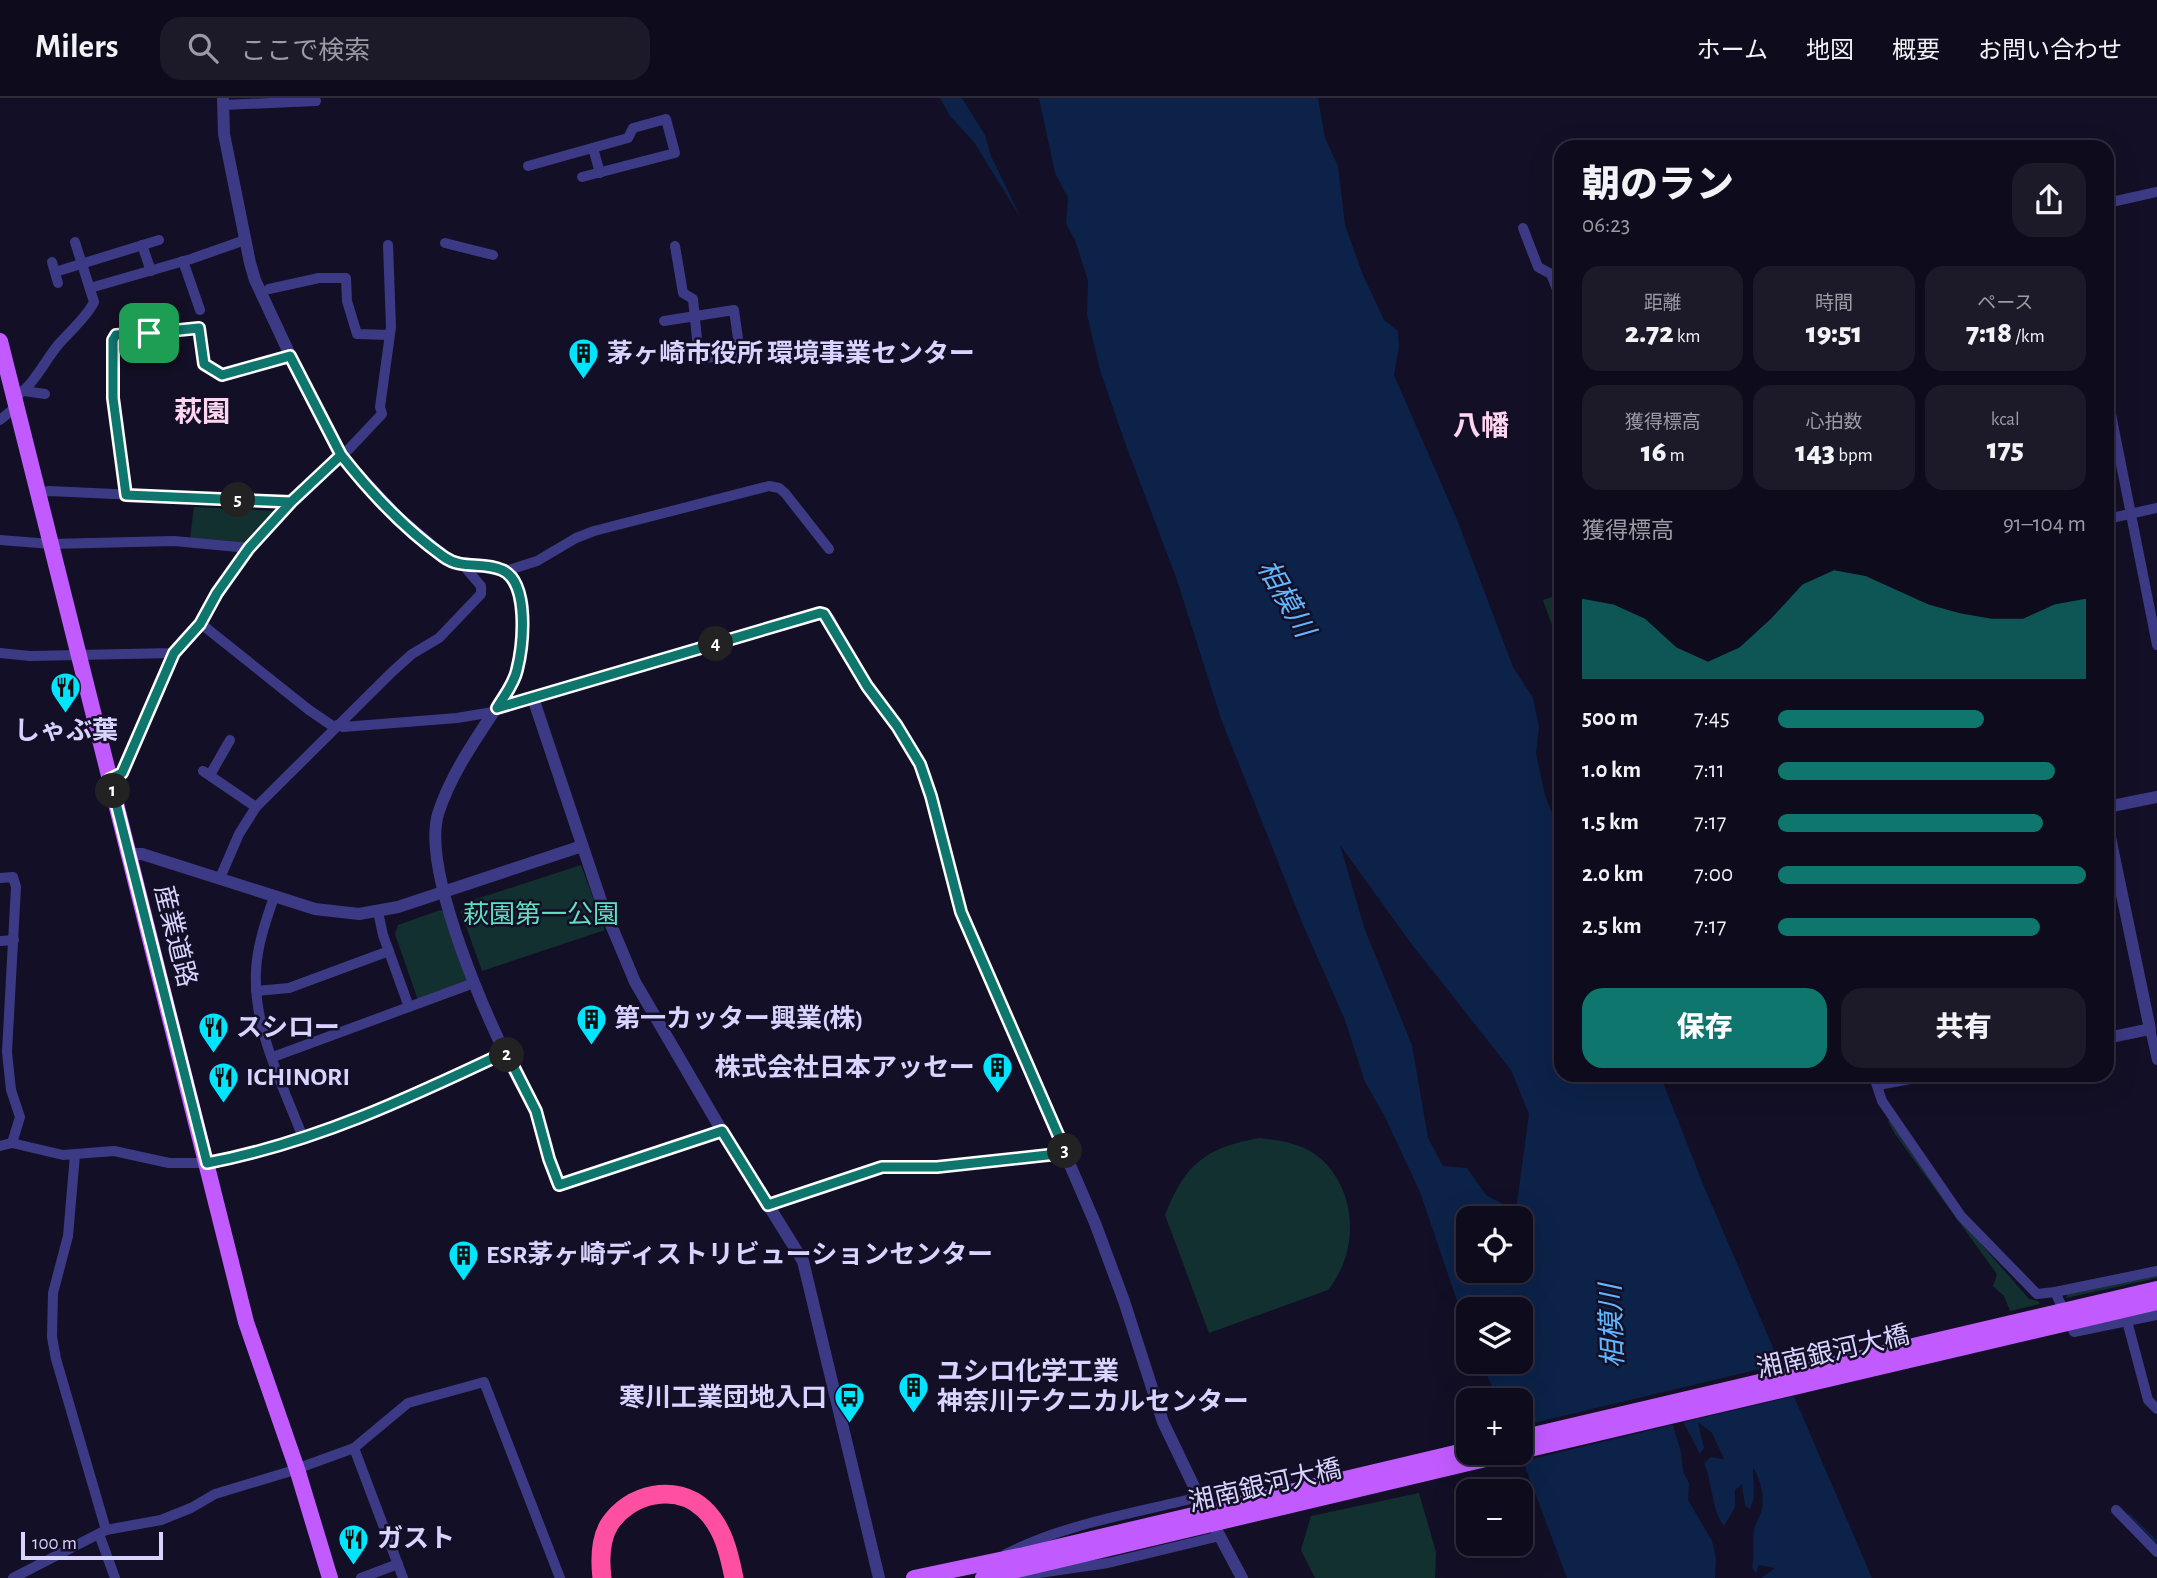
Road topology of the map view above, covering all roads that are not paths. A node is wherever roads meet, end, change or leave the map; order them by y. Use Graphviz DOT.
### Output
graph roads {
  1 [pos="316,101"];
  2 [pos="223,102"];
  3 [pos="593,148"];
  4 [pos="528,166"];
  5 [pos="600,173"];
  6 [pos="583,177"];
  7 [pos="2157,192"];
  8 [pos="2114,201"];
  9 [pos="1523,228"];
  10 [pos="159,240"];
  11 [pos="245,240"];
  12 [pos="75,242"];
  13 [pos="445,243"];
  14 [pos="142,245"];
  15 [pos="388,245"];
  16 [pos="675,246"];
  17 [pos="493,255"];
  18 [pos="183,261"];
  19 [pos="82,264"];
  20 [pos="151,271"];
  21 [pos="55,272"];
  22 [pos="1554,283"];
  23 [pos="90,288"];
  24 [pos="269,289"];
  25 [pos="200,310"];
  26 [pos="694,316"];
  27 [pos="664,321"];
  28 [pos="389,335"];
  29 [pos="0,341"];
  30 [pos="290,356"];
  31 [pos="45,394"];
  32 [pos="18,398"];
  33 [pos="0,420"];
  34 [pos="2114,431"];
  35 [pos="341,455"];
  36 [pos="39,493"];
  37 [pos="126,495"];
  38 [pos="291,502"];
  39 [pos="2157,508"];
  40 [pos="2130,514"];
  41 [pos="2114,517"];
  42 [pos="0,540"];
  43 [pos="51,544"];
  44 [pos="249,548"];
  45 [pos="829,549"];
  46 [pos="463,565"];
  47 [pos="506,571"];
  48 [pos="200,624"];
  49 [pos="2157,645"];
  50 [pos="0,653"];
  51 [pos="79,653"];
  52 [pos="174,653"];
  53 [pos="533,698"];
  54 [pos="495,710"];
  55 [pos="335,726"];
  56 [pos="230,740"];
  57 [pos="110,779"];
  58 [pos="2157,797"];
  59 [pos="2114,806"];
  60 [pos="256,807"];
  61 [pos="582,846"];
  62 [pos="130,854"];
  63 [pos="2114,857"];
  64 [pos="0,878"];
  65 [pos="220,878"];
  66 [pos="444,892"];
  67 [pos="274,897"];
  68 [pos="378,912"];
  69 [pos="15,940"];
  70 [pos="0,941"];
  71 [pos="389,951"];
  72 [pos="474,983"];
  73 [pos="256,991"];
  74 [pos="409,1007"];
  75 [pos="2150,1029"];
  76 [pos="2114,1037"];
  77 [pos="506,1052"];
  78 [pos="273,1057"];
  79 [pos="2157,1060"];
  80 [pos="1877,1082"];
  81 [pos="722,1131"];
  82 [pos="303,1138"];
  83 [pos="12,1143"];
  84 [pos="0,1146"];
  85 [pos="1066,1153"];
  86 [pos="75,1155"];
  87 [pos="207,1163"];
  88 [pos="768,1205"];
  89 [pos="2157,1271"];
  90 [pos="2157,1289"];
  91 [pos="2055,1292"];
  92 [pos="2157,1302"];
  93 [pos="2157,1315"];
  94 [pos="2127,1321"];
  95 [pos="2157,1409"];
  96 [pos="1533,1435"];
  97 [pos="354,1448"];
  98 [pos="1533,1448"];
  99 [pos="1456,1453"];
  100 [pos="1457,1465"];
  101 [pos="298,1469"];
  102 [pos="1199,1497"];
  103 [pos="2116,1510"];
  104 [pos="103,1532"];
  105 [pos="1220,1536"];
  106 [pos="2157,1552"];
  107 [pos="1025,1562"];
  108 [pos="398,1564"];
  109 [pos="984,1573"];
  110 [pos="33,1574"];
  111 [pos="13,1578"];
  112 [pos="116,1578"];
  113 [pos="330,1578"];
  114 [pos="361,1578"];
  115 [pos="403,1578"];
  116 [pos="560,1578"];
  117 [pos="602,1578"];
  118 [pos="611,1578"];
  119 [pos="725,1578"];
  120 [pos="734,1578"];
  121 [pos="879,1578"];
  122 [pos="914,1578"];
  123 [pos="1242,1578"];
  1 -- 2 [label="street"];
  2 -- 11 [label="street"];
  3 -- 4 [label="street"];
  3 -- 5 [label="street"];
  3 -- 5 [label="street"];
  5 -- 6 [label="street"];
  7 -- 8 [label="street"];
  9 -- 22 [label="street"];
  10 -- 14 [label="street"];
  11 -- 18 [label="street"];
  11 -- 30 [label="street"];
  12 -- 19 [label="street"];
  13 -- 17 [label="street"];
  14 -- 19 [label="street"];
  14 -- 20 [label="street"];
  15 -- 28 [label="street"];
  16 -- 26 [label="street"];
  18 -- 20 [label="street"];
  18 -- 25 [label="street"];
  19 -- 21 [label="street"];
  19 -- 23 [label="street"];
  20 -- 23 [label="street"];
  23 -- 32 [label="street"];
  24 -- 28 [label="street"];
  26 -- 26 [label="street"];
  26 -- 27 [label="street"];
  28 -- 35 [label="street"];
  29 -- 32 [label="main road, 産業道路"];
  30 -- 35 [label="street"];
  30 -- 37 [label="street"];
  31 -- 32 [label="street"];
  32 -- 33 [label="street"];
  32 -- 36 [label="main road, 産業道路"];
  34 -- 40 [label="street"];
  35 -- 38 [label="street"];
  35 -- 46 [label="street"];
  36 -- 37 [label="street"];
  36 -- 43 [label="main road, 産業道路"];
  37 -- 38 [label="street"];
  38 -- 44 [label="street"];
  39 -- 40 [label="street"];
  40 -- 41 [label="street"];
  40 -- 49 [label="street"];
  42 -- 43 [label="street"];
  43 -- 44 [label="street"];
  43 -- 51 [label="main road, 産業道路"];
  44 -- 48 [label="street"];
  45 -- 47 [label="street"];
  46 -- 47 [label="street"];
  46 -- 55 [label="street"];
  47 -- 54 [label="street"];
  48 -- 52 [label="street"];
  48 -- 55 [label="street"];
  50 -- 51 [label="street"];
  51 -- 52 [label="street"];
  51 -- 57 [label="main road, 産業道路"];
  52 -- 57 [label="street"];
  53 -- 54 [label="street"];
  53 -- 61 [label="street"];
  53 -- 85 [label="street"];
  54 -- 55 [label="street"];
  54 -- 66 [label="street"];
  55 -- 60 [label="street"];
  56 -- 60 [label="street"];
  57 -- 62 [label="main road, 産業道路"];
  58 -- 59 [label="street"];
  60 -- 65 [label="street"];
  61 -- 66 [label="street"];
  61 -- 81 [label="street"];
  62 -- 65 [label="street"];
  62 -- 87 [label="main road, 産業道路"];
  63 -- 75 [label="street"];
  64 -- 69 [label="street"];
  65 -- 67 [label="street"];
  66 -- 68 [label="street"];
  66 -- 72 [label="street"];
  67 -- 68 [label="street"];
  67 -- 73 [label="street"];
  68 -- 71 [label="street"];
  69 -- 70 [label="street"];
  69 -- 83 [label="street"];
  71 -- 73 [label="street"];
  71 -- 74 [label="street"];
  72 -- 74 [label="street"];
  72 -- 77 [label="street"];
  73 -- 78 [label="street"];
  74 -- 78 [label="street"];
  75 -- 76 [label="street"];
  75 -- 79 [label="street"];
  77 -- 81 [label="street"];
  77 -- 82 [label="street"];
  78 -- 82 [label="street"];
  80 -- 91 [label="street"];
  81 -- 88 [label="street"];
  82 -- 87 [label="street"];
  83 -- 84 [label="street"];
  83 -- 86 [label="street"];
  85 -- 88 [label="street"];
  85 -- 102 [label="street"];
  86 -- 87 [label="street"];
  86 -- 104 [label="street"];
  87 -- 101 [label="main road, 産業道路"];
  88 -- 121 [label="street"];
  89 -- 91 [label="street"];
  90 -- 96 [label="main road, 湘南銀河大橋"];
  91 -- 94 [label="street"];
  92 -- 98 [label="main road, 湘南銀河大橋"];
  93 -- 94 [label="street"];
  94 -- 95 [label="street"];
  97 -- 101 [label="street"];
  97 -- 108 [label="street"];
  97 -- 116 [label="street"];
  99 -- 107 [label="main road, 湘南銀河大橋"];
  100 -- 107 [label="main road, 湘南銀河大橋"];
  101 -- 104 [label="street"];
  101 -- 113 [label="main road, 産業道路"];
  102 -- 105 [label="street"];
  102 -- 109 [label="street"];
  103 -- 106 [label="street"];
  104 -- 110 [label="street"];
  104 -- 112 [label="street"];
  105 -- 109 [label="street"];
  105 -- 123 [label="street"];
  107 -- 109 [label="main road"];
  108 -- 114 [label="street"];
  108 -- 115 [label="street"];
  109 -- 122 [label="main road"];
  110 -- 111 [label="street"];
  117 -- 120 [label="highway"];
  118 -- 119 [label="highway"];
}
